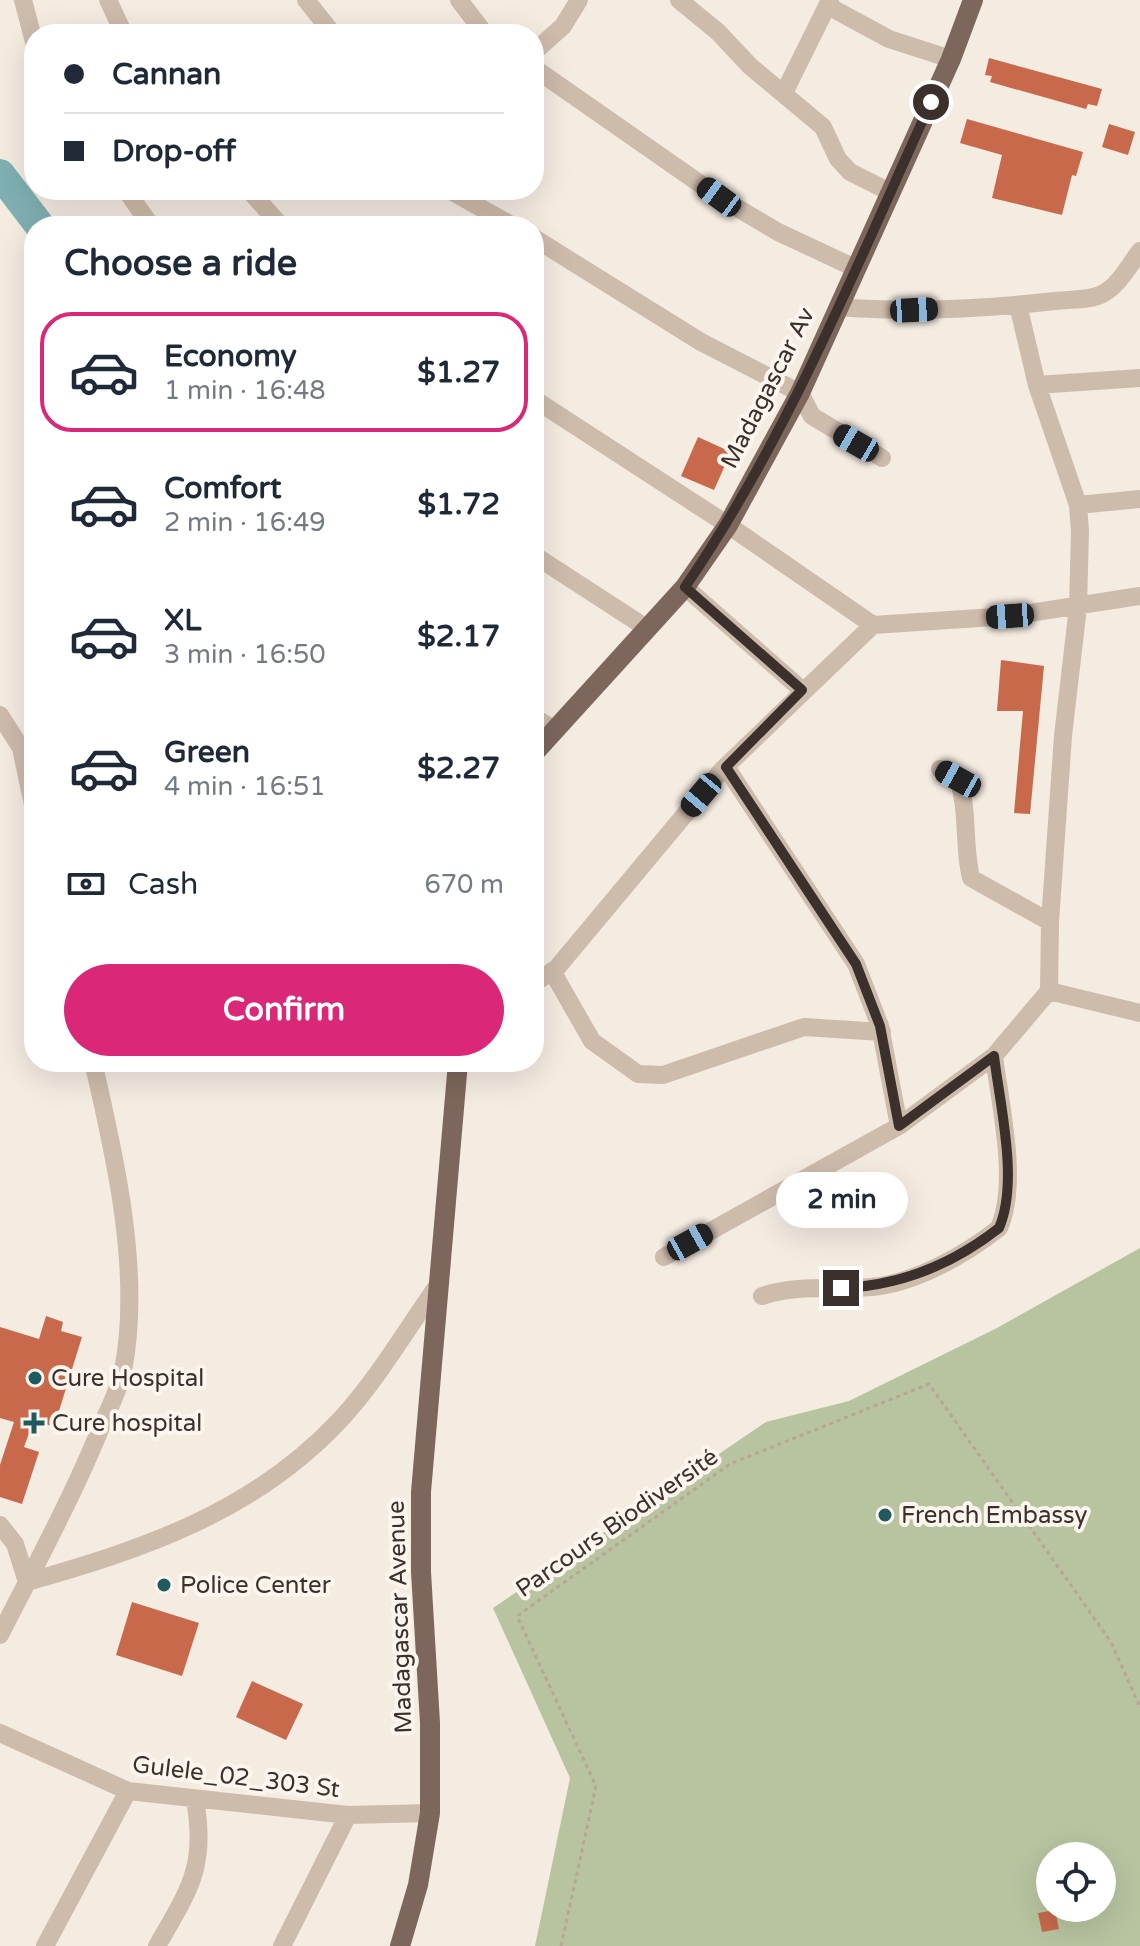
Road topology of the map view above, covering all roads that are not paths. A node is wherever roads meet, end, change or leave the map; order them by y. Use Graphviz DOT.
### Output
graph roads {
  1 [pos="23,0"];
  2 [pos="108,0"];
  3 [pos="306,0"];
  4 [pos="459,0"];
  5 [pos="579,0"];
  6 [pos="679,0"];
  7 [pos="973,0"];
  8 [pos="830,3"];
  9 [pos="29,24"];
  10 [pos="119,24"];
  11 [pos="325,24"];
  12 [pos="477,24"];
  13 [pos="544,43"];
  14 [pos="951,59"];
  15 [pos="544,75"];
  16 [pos="784,93"];
  17 [pos="890,192"];
  18 [pos="258,200"];
  19 [pos="467,200"];
  20 [pos="272,216"];
  21 [pos="495,216"];
  22 [pos="544,244"];
  23 [pos="1140,251"];
  24 [pos="855,268"];
  25 [pos="1018,305"];
  26 [pos="838,307"];
  27 [pos="1140,378"];
  28 [pos="1037,385"];
  29 [pos="800,393"];
  30 [pos="544,405"];
  31 [pos="882,458"];
  32 [pos="1140,499"];
  33 [pos="1078,505"];
  34 [pos="728,525"];
  35 [pos="544,561"];
  36 [pos="685,587"];
  37 [pos="1140,596"];
  38 [pos="1078,607"];
  39 [pos="873,625"];
  40 [pos="648,629"];
  41 [pos="802,690"];
  42 [pos="0,715"];
  43 [pos="544,723"];
  44 [pos="553,729"];
  45 [pos="544,740"];
  46 [pos="24,762"];
  47 [pos="726,767"];
  48 [pos="940,769"];
  49 [pos="1050,922"];
  50 [pos="552,971"];
  51 [pos="544,976"];
  52 [pos="1049,991"];
  53 [pos="1140,1013"];
  54 [pos="882,1032"];
  55 [pos="994,1056"];
  56 [pos="95,1072"];
  57 [pos="457,1072"];
  58 [pos="899,1126"];
  59 [pos="664,1257"];
  60 [pos="440,1282"];
  61 [pos="762,1296"];
  62 [pos="0,1525"];
  63 [pos="27,1582"];
  64 [pos="0,1635"];
  65 [pos="0,1733"];
  66 [pos="128,1791"];
  67 [pos="195,1800"];
  68 [pos="430,1813"];
  69 [pos="348,1815"];
  70 [pos="45,1946"];
  71 [pos="157,1946"];
  72 [pos="282,1946"];
  73 [pos="400,1946"];
  1 -- 9 [label="street"];
  2 -- 10 [label="street"];
  3 -- 11 [label="street"];
  4 -- 12 [label="street"];
  5 -- 13 [label="street"];
  6 -- 16 [label="street"];
  7 -- 14 [label="main road, Madagascar Av"];
  8 -- 14 [label="street"];
  8 -- 16 [label="street"];
  14 -- 17 [label="main road, Madagascar Av"];
  15 -- 24 [label="street"];
  16 -- 17 [label="street"];
  17 -- 24 [label="main road, Madagascar Av"];
  18 -- 20 [label="street"];
  19 -- 21 [label="street"];
  22 -- 29 [label="street"];
  23 -- 25 [label="street"];
  24 -- 26 [label="main road, Madagascar Av"];
  25 -- 26 [label="street"];
  25 -- 28 [label="street"];
  26 -- 29 [label="main road, Madagascar Av"];
  27 -- 28 [label="street"];
  28 -- 33 [label="street"];
  29 -- 31 [label="street"];
  29 -- 34 [label="main road, Madagascar Av"];
  30 -- 34 [label="street"];
  32 -- 33 [label="street"];
  33 -- 38 [label="street"];
  34 -- 36 [label="main road, Madagascar Av"];
  34 -- 39 [label="street"];
  35 -- 40 [label="street"];
  36 -- 40 [label="main road, Madagascar Av"];
  36 -- 41 [label="street"];
  37 -- 38 [label="street"];
  38 -- 39 [label="street"];
  38 -- 49 [label="street"];
  39 -- 41 [label="street"];
  40 -- 44 [label="main road, Madagascar Av"];
  41 -- 47 [label="street"];
  42 -- 46 [label="street"];
  43 -- 44 [label="street"];
  44 -- 45 [label="main road, Madagascar Av"];
  47 -- 50 [label="street"];
  47 -- 54 [label="street"];
  48 -- 49 [label="street"];
  49 -- 52 [label="street"];
  50 -- 51 [label="street"];
  50 -- 54 [label="street"];
  52 -- 53 [label="street"];
  52 -- 55 [label="street"];
  54 -- 58 [label="street"];
  55 -- 58 [label="street"];
  55 -- 61 [label="street"];
  56 -- 63 [label="street"];
  57 -- 60 [label="main road"];
  58 -- 59 [label="street"];
  60 -- 63 [label="street"];
  60 -- 68 [label="main road, Madagascar Avenue"];
  62 -- 63 [label="street"];
  63 -- 64 [label="street"];
  65 -- 66 [label="street, Gulele_02_303 St"];
  66 -- 67 [label="street, Gulele_02_303 St"];
  66 -- 70 [label="street"];
  67 -- 69 [label="street, Gulele_02_303 St"];
  67 -- 71 [label="street"];
  68 -- 69 [label="street, Gulele_02_303 St"];
  68 -- 73 [label="main road, Madagascar Avenue"];
  69 -- 72 [label="street"];
}
